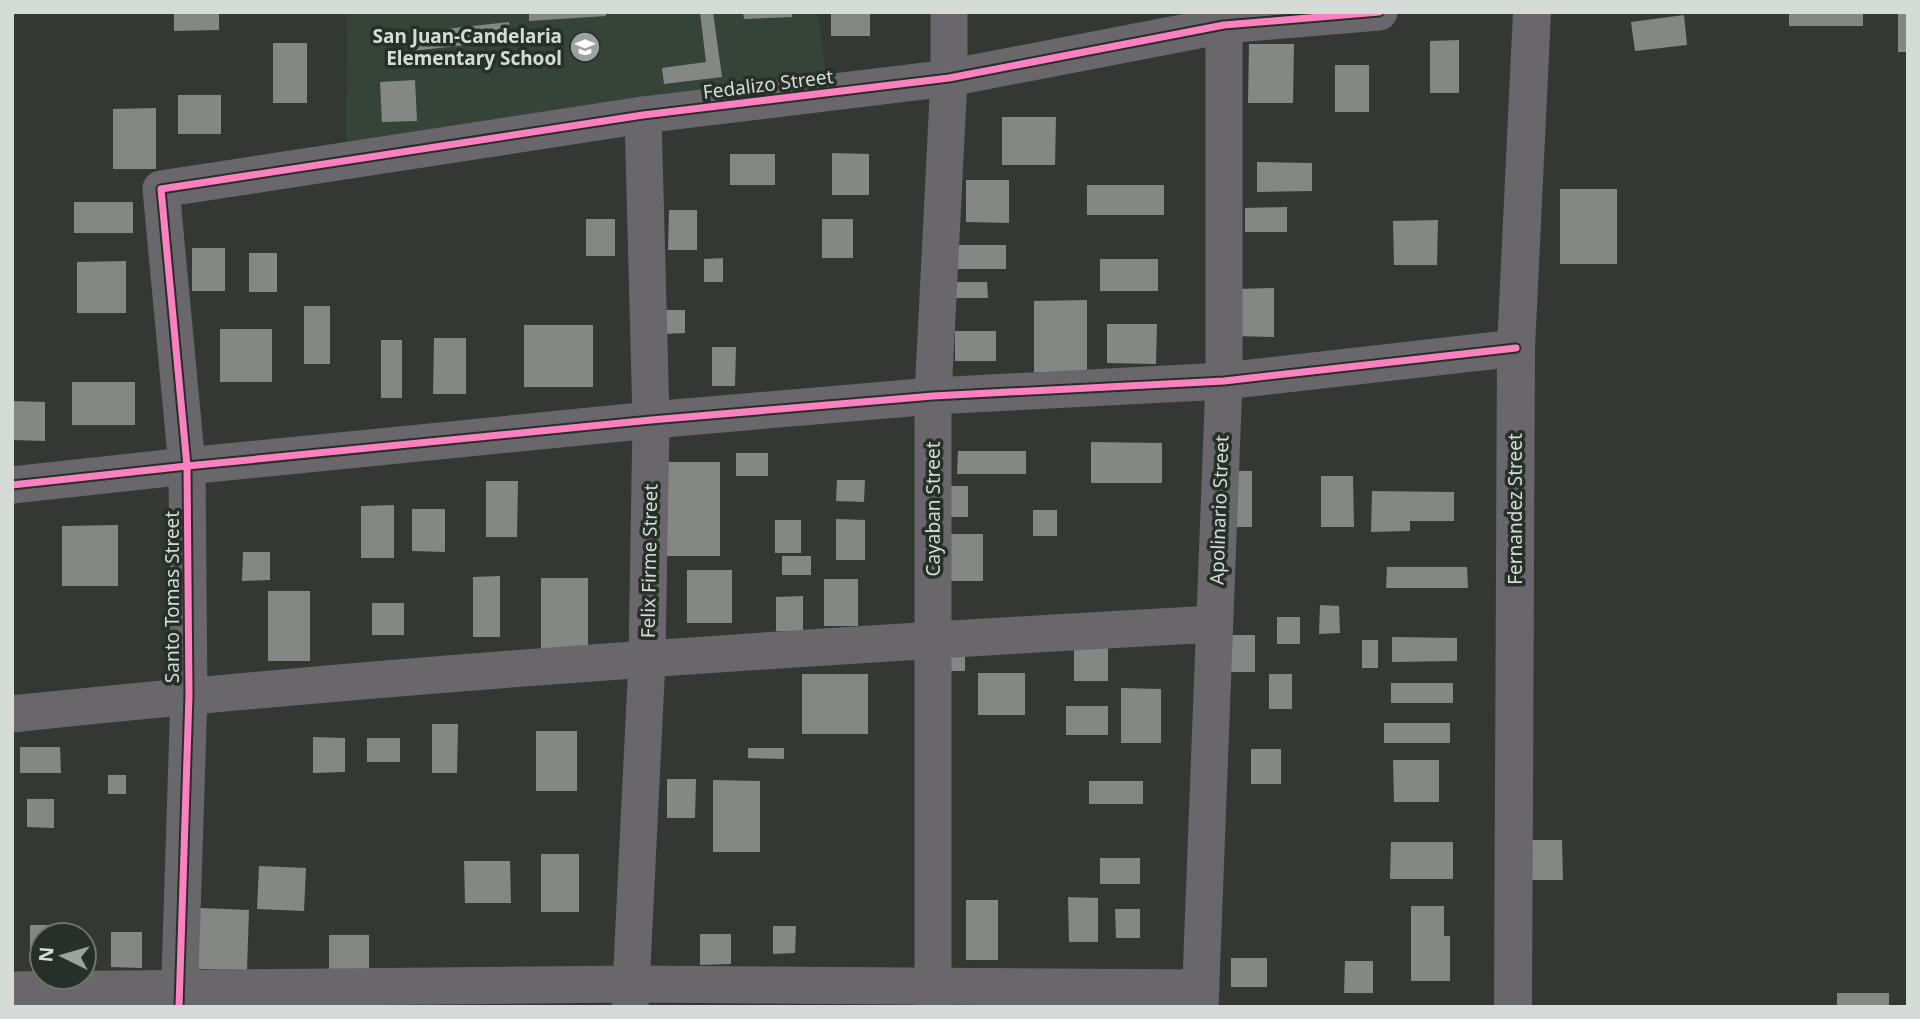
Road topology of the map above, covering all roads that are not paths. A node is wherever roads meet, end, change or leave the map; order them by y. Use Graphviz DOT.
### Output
graph roads {
  1 [pos="949,12"];
  2 [pos="1379,12"];
  3 [pos="1532,12"];
  4 [pos="1224,19"];
  5 [pos="949,78"];
  6 [pos="643,115"];
  7 [pos="161,189"];
  8 [pos="1516,348"];
  9 [pos="1224,381"];
  10 [pos="933,396"];
  11 [pos="651,420"];
  12 [pos="187,466"];
  13 [pos="12,485"];
  14 [pos="1214,624"];
  15 [pos="932,640"];
  16 [pos="647,660"];
  17 [pos="189,695"];
  18 [pos="12,714"];
  19 [pos="12,990"];
  20 [pos="631,995"];
  21 [pos="933,996"];
  22 [pos="1200,997"];
  23 [pos="179,998"];
  24 [pos="1513,1007"];
  1 -- 5 [label="street, Cayaban Street"];
  2 -- 4 [label="street, Fedalizo Street"];
  3 -- 8 [label="street, Fernandez Street"];
  4 -- 5 [label="street, Fedalizo Street"];
  4 -- 9 [label="street, Apolinario Street"];
  5 -- 6 [label="street, Fedalizo Street"];
  5 -- 10 [label="street, Cayaban Street"];
  6 -- 7 [label="street, Fedalizo Street"];
  6 -- 11 [label="street, Felix Firme Street"];
  7 -- 12 [label="street, Santo Tomas Street"];
  8 -- 9 [label="street"];
  8 -- 24 [label="street, Fernandez Street"];
  9 -- 10 [label="street"];
  9 -- 14 [label="street, Apolinario Street"];
  10 -- 11 [label="street"];
  10 -- 15 [label="street, Cayaban Street"];
  11 -- 12 [label="street"];
  11 -- 16 [label="street, Felix Firme Street"];
  12 -- 13 [label="street"];
  12 -- 17 [label="street, Santo Tomas Street"];
  14 -- 15 [label="street"];
  14 -- 22 [label="street, Apolinario Street"];
  15 -- 16 [label="street"];
  15 -- 21 [label="street, Cayaban Street"];
  16 -- 17 [label="street"];
  16 -- 20 [label="street, Felix Firme Street"];
  17 -- 18 [label="street"];
  17 -- 23 [label="street, Santo Tomas Street"];
  19 -- 23 [label="street"];
  20 -- 21 [label="street"];
  20 -- 23 [label="street"];
  21 -- 22 [label="street"];
}
